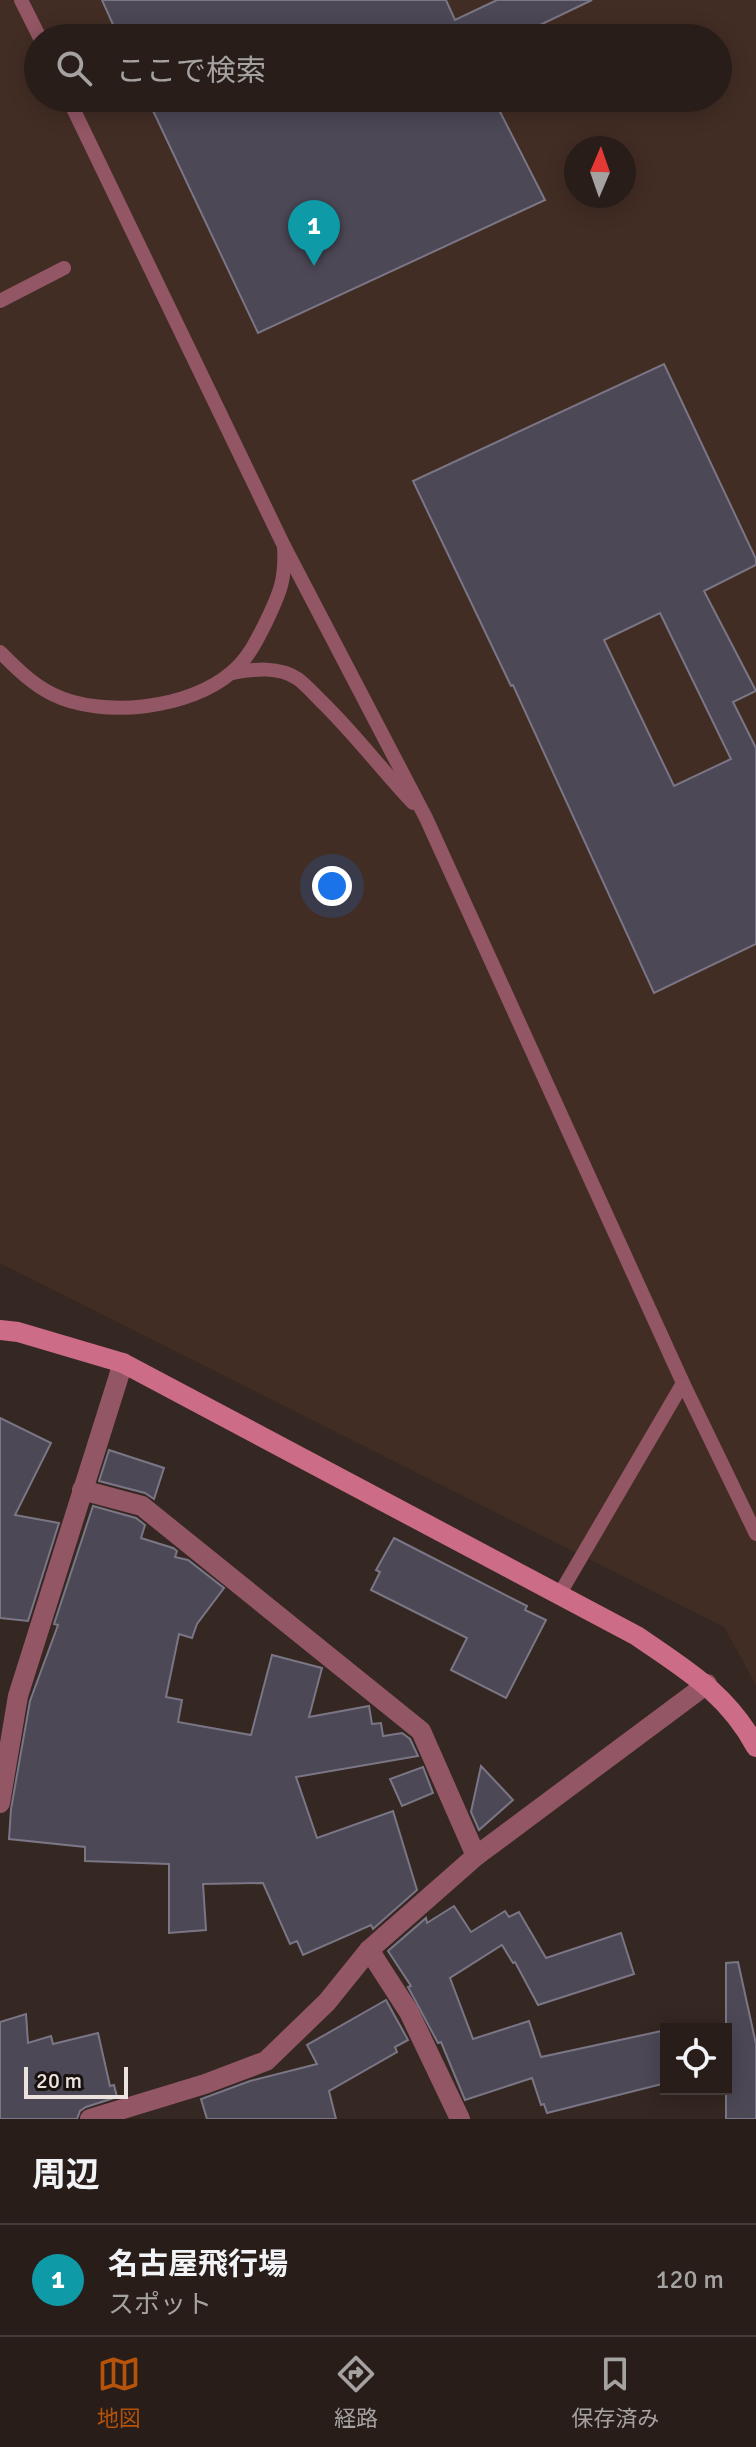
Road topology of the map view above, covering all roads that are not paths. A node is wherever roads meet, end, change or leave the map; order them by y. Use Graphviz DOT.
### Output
graph roads {
  1 [pos="21,0"];
  2 [pos="33,24"];
  3 [pos="75,112"];
  4 [pos="64,268"];
  5 [pos="0,301"];
  6 [pos="284,546"];
  7 [pos="0,652"];
  8 [pos="232,673"];
  9 [pos="426,818"];
  10 [pos="0,1330"];
  11 [pos="123,1363"];
  12 [pos="683,1383"];
  13 [pos="82,1490"];
  14 [pos="756,1534"];
  15 [pos="559,1595"];
  16 [pos="707,1684"];
  17 [pos="9,1695"];
  18 [pos="756,1747"];
  19 [pos="0,1803"];
  20 [pos="476,1856"];
  21 [pos="369,1950"];
  22 [pos="90,2119"];
  23 [pos="460,2119"];
  1 -- 2 [label="lane"];
  3 -- 6 [label="lane"];
  4 -- 5 [label="lane"];
  6 -- 8 [label="lane"];
  6 -- 9 [label="lane"];
  7 -- 8 [label="lane"];
  8 -- 9 [label="lane"];
  9 -- 12 [label="lane"];
  10 -- 11 [label="street"];
  11 -- 13 [label="street"];
  11 -- 15 [label="street"];
  12 -- 14 [label="lane"];
  12 -- 15 [label="lane"];
  13 -- 17 [label="street"];
  13 -- 20 [label="street"];
  15 -- 16 [label="street"];
  16 -- 18 [label="street"];
  16 -- 20 [label="street"];
  17 -- 19 [label="street"];
  20 -- 21 [label="street"];
  21 -- 22 [label="street"];
  21 -- 23 [label="street"];
}
